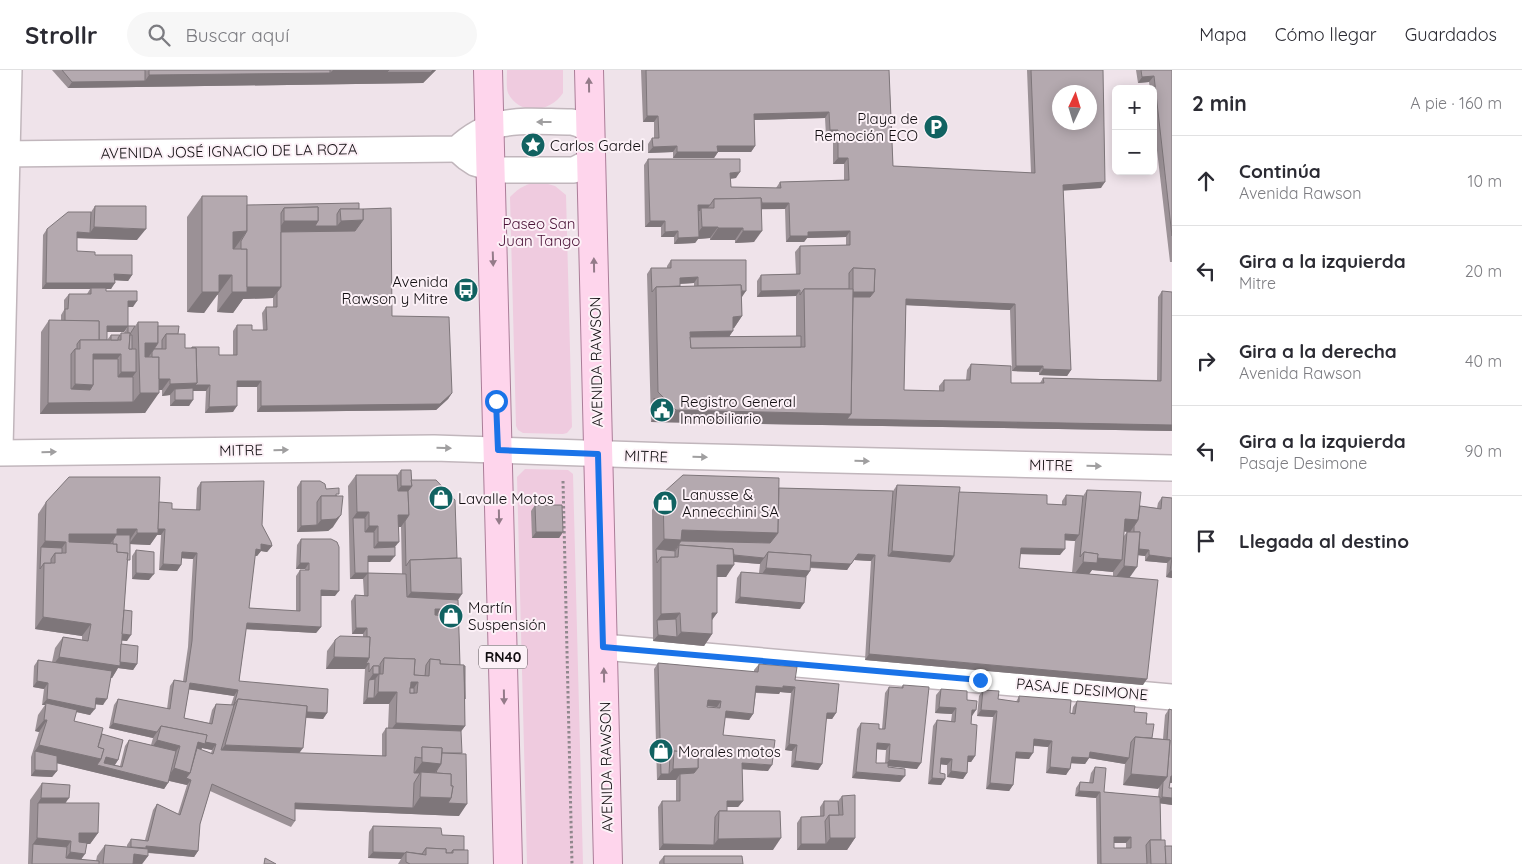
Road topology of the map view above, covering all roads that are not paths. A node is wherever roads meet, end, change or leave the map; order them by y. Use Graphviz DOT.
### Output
graph roads {
  1 [pos="9,70"];
  2 [pos="488,70"];
  3 [pos="589,70"];
  4 [pos="490,126"];
  5 [pos="590,130"];
  6 [pos="458,149"];
  7 [pos="4,154"];
  8 [pos="591,161"];
  9 [pos="490,169"];
  10 [pos="0,448"];
  11 [pos="498,450"];
  12 [pos="0,453"];
  13 [pos="598,454"];
  14 [pos="1172,468"];
  15 [pos="603,647"];
  16 [pos="1172,697"];
  17 [pos="508,864"];
  18 [pos="608,864"];
  1 -- 7 [label="street"];
  2 -- 4 [label="main road, RN40"];
  5 -- 3 [label="main road, AVENIDA RAWSON, one-way"];
  5 -- 4 [label="street, one-way"];
  4 -- 6 [label="street"];
  4 -- 9 [label="main road, RN40"];
  5 -- 8 [label="main road, AVENIDA RAWSON"];
  6 -- 7 [label="street, AVENIDA JOSÉ IGNACIO DE LA ROZA"];
  6 -- 9 [label="street"];
  7 -- 10 [label="street"];
  8 -- 9 [label="street"];
  13 -- 8 [label="main road, AVENIDA RAWSON, one-way"];
  9 -- 11 [label="main road, RN40, one-way"];
  12 -- 11 [label="street, MITRE, one-way"];
  11 -- 13 [label="street, MITRE"];
  11 -- 17 [label="main road, RN40, one-way"];
  13 -- 14 [label="street, MITRE, one-way"];
  13 -- 15 [label="main road, AVENIDA RAWSON"];
  15 -- 16 [label="street, PASAJE DESIMONE"];
  18 -- 15 [label="main road, AVENIDA RAWSON, one-way"];
}
